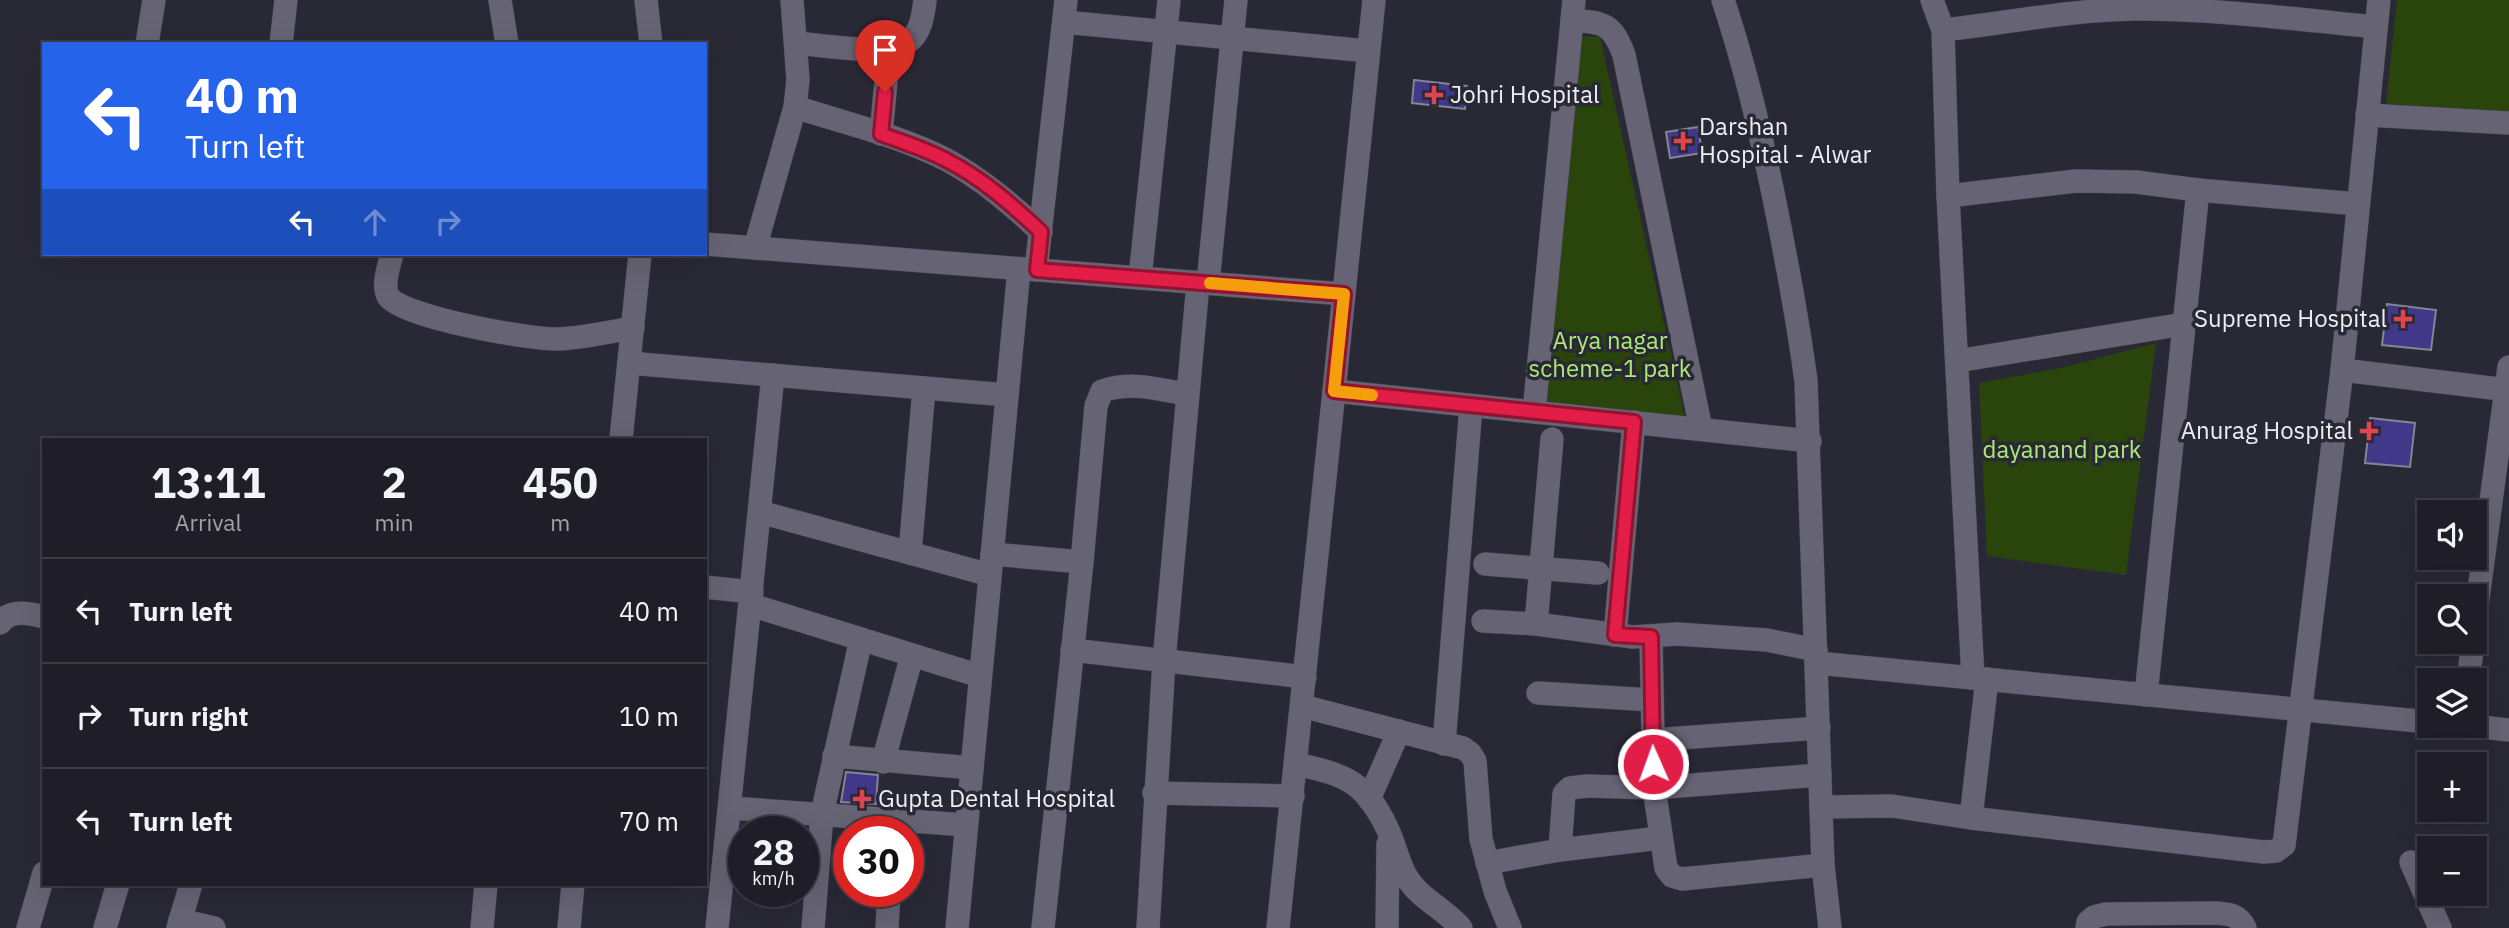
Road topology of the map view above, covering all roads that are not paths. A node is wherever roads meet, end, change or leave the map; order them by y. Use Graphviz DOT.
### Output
graph roads {
  1 [pos="154,0"];
  2 [pos="286,0"];
  3 [pos="500,0"];
  4 [pos="646,0"];
  5 [pos="792,0"];
  6 [pos="925,0"];
  7 [pos="1169,0"];
  8 [pos="1236,0"];
  9 [pos="1374,0"];
  10 [pos="1723,0"];
  11 [pos="1931,0"];
  12 [pos="2379,0"];
  13 [pos="2221,5"];
  14 [pos="1065,11"];
  15 [pos="1573,11"];
  16 [pos="2376,27"];
  17 [pos="1943,30"];
  18 [pos="1166,31"];
  19 [pos="1232,38"];
  20 [pos="147,42"];
  21 [pos="281,42"];
  22 [pos="507,42"];
  23 [pos="651,42"];
  24 [pos="796,43"];
  25 [pos="889,50"];
  26 [pos="1368,51"];
  27 [pos="795,107"];
  28 [pos="2367,116"];
  29 [pos="2509,123"];
  30 [pos="881,134"];
  31 [pos="2198,190"];
  32 [pos="1948,196"];
  33 [pos="2358,204"];
  34 [pos="1041,232"];
  35 [pos="707,244"];
  36 [pos="755,248"];
  37 [pos="392,256"];
  38 [pos="639,256"];
  39 [pos="1028,269"];
  40 [pos="1140,278"];
  41 [pos="1203,283"];
  42 [pos="1344,294"];
  43 [pos="2184,324"];
  44 [pos="633,328"];
  45 [pos="1957,361"];
  46 [pos="629,363"];
  47 [pos="2342,370"];
  48 [pos="773,376"];
  49 [pos="2508,382"];
  50 [pos="924,388"];
  51 [pos="1334,391"];
  52 [pos="1186,394"];
  53 [pos="1007,395"];
  54 [pos="1471,406"];
  55 [pos="1534,412"];
  56 [pos="1634,422"];
  57 [pos="1701,429"];
  58 [pos="621,438"];
  59 [pos="1552,439"];
  60 [pos="1810,441"];
  61 [pos="760,512"];
  62 [pos="910,553"];
  63 [pos="1082,562"];
  64 [pos="991,564"];
  65 [pos="1485,564"];
  66 [pos="1541,568"];
  67 [pos="1598,573"];
  68 [pos="2480,584"];
  69 [pos="707,588"];
  70 [pos="752,599"];
  71 [pos="42,617"];
  72 [pos="1483,621"];
  73 [pos="0,623"];
  74 [pos="1536,624"];
  75 [pos="1615,635"];
  76 [pos="1651,637"];
  77 [pos="861,639"];
  78 [pos="1072,650"];
  79 [pos="912,655"];
  80 [pos="1816,657"];
  81 [pos="1164,661"];
  82 [pos="980,676"];
  83 [pos="1305,677"];
  84 [pos="1980,679"];
  85 [pos="1538,693"];
  86 [pos="2146,695"];
  87 [pos="1652,701"];
  88 [pos="1302,706"];
  89 [pos="2302,710"];
  90 [pos="2417,721"];
  91 [pos="1819,728"];
  92 [pos="2487,728"];
  93 [pos="2509,730"];
  94 [pos="1399,732"];
  95 [pos="1652,740"];
  96 [pos="1444,744"];
  97 [pos="834,756"];
  98 [pos="883,762"];
  99 [pos="1296,764"];
  100 [pos="972,768"];
  101 [pos="1820,775"];
  102 [pos="1654,788"];
  103 [pos="1154,793"];
  104 [pos="1293,796"];
  105 [pos="1369,799"];
  106 [pos="1821,807"];
  107 [pos="731,808"];
  108 [pos="822,814"];
  109 [pos="834,816"];
  110 [pos="1971,818"];
  111 [pos="966,825"];
  112 [pos="924,826"];
  113 [pos="1388,830"];
  114 [pos="1660,838"];
  115 [pos="1560,850"];
  116 [pos="2411,862"];
  117 [pos="1487,863"];
  118 [pos="1823,865"];
  119 [pos="42,880"];
  120 [pos="117,886"];
  121 [pos="190,886"];
  122 [pos="486,886"];
  123 [pos="573,886"];
  124 [pos="888,907"];
  125 [pos="179,924"];
  126 [pos="28,928"];
  127 [pos="105,928"];
  128 [pos="214,928"];
  129 [pos="482,928"];
  130 [pos="569,928"];
  131 [pos="718,928"];
  132 [pos="813,928"];
  133 [pos="887,928"];
  134 [pos="957,928"];
  135 [pos="1043,928"];
  136 [pos="1148,928"];
  137 [pos="1278,928"];
  138 [pos="1388,928"];
  139 [pos="1461,928"];
  140 [pos="1510,928"];
  141 [pos="1830,928"];
  142 [pos="2087,928"];
  143 [pos="2245,928"];
  144 [pos="2440,928"];
  1 -- 20 [label="street"];
  2 -- 21 [label="street"];
  3 -- 22 [label="street"];
  4 -- 23 [label="street"];
  5 -- 24 [label="street"];
  6 -- 25 [label="street"];
  7 -- 18 [label="street"];
  8 -- 19 [label="street"];
  9 -- 26 [label="street"];
  10 -- 60 [label="street"];
  11 -- 17 [label="street"];
  12 -- 16 [label="street"];
  13 -- 16 [label="street"];
  13 -- 17 [label="street"];
  14 -- 18 [label="street"];
  14 -- 34 [label="street"];
  15 -- 55 [label="street"];
  15 -- 57 [label="street"];
  16 -- 28 [label="street"];
  17 -- 32 [label="street"];
  18 -- 19 [label="street"];
  18 -- 40 [label="street"];
  19 -- 26 [label="street"];
  19 -- 41 [label="street"];
  24 -- 25 [label="street"];
  24 -- 27 [label="street"];
  25 -- 30 [label="street"];
  26 -- 42 [label="street"];
  27 -- 30 [label="street"];
  27 -- 36 [label="street"];
  28 -- 29 [label="street"];
  28 -- 33 [label="street"];
  30 -- 34 [label="street"];
  31 -- 32 [label="street"];
  31 -- 33 [label="street"];
  31 -- 43 [label="street"];
  32 -- 45 [label="street"];
  33 -- 47 [label="street"];
  34 -- 39 [label="street"];
  35 -- 36 [label="street"];
  36 -- 39 [label="street"];
  37 -- 44 [label="street"];
  38 -- 44 [label="street"];
  39 -- 40 [label="street"];
  39 -- 53 [label="street"];
  40 -- 41 [label="street"];
  41 -- 42 [label="street"];
  41 -- 52 [label="street"];
  42 -- 51 [label="street"];
  43 -- 45 [label="street"];
  43 -- 86 [label="street"];
  44 -- 46 [label="street"];
  45 -- 84 [label="street"];
  46 -- 48 [label="street"];
  46 -- 58 [label="street"];
  47 -- 49 [label="street"];
  47 -- 89 [label="street"];
  48 -- 50 [label="street"];
  48 -- 61 [label="street"];
  49 -- 68 [label="street"];
  50 -- 53 [label="street"];
  50 -- 62 [label="street"];
  51 -- 54 [label="street"];
  51 -- 83 [label="street"];
  52 -- 63 [label="street"];
  52 -- 81 [label="street"];
  53 -- 64 [label="street"];
  54 -- 55 [label="street"];
  54 -- 96 [label="street"];
  55 -- 56 [label="street"];
  56 -- 57 [label="street"];
  56 -- 75 [label="street"];
  57 -- 60 [label="street"];
  59 -- 66 [label="street"];
  60 -- 80 [label="street"];
  61 -- 62 [label="street"];
  61 -- 70 [label="street"];
  62 -- 64 [label="street"];
  63 -- 64 [label="street"];
  63 -- 78 [label="street"];
  64 -- 82 [label="street"];
  65 -- 66 [label="street"];
  66 -- 67 [label="street"];
  66 -- 74 [label="street"];
  69 -- 70 [label="street"];
  70 -- 77 [label="street"];
  70 -- 107 [label="street"];
  71 -- 73 [label="street"];
  72 -- 74 [label="street"];
  74 -- 75 [label="street"];
  75 -- 76 [label="street"];
  76 -- 80 [label="street"];
  76 -- 87 [label="street"];
  77 -- 79 [label="street"];
  77 -- 97 [label="street"];
  78 -- 81 [label="street"];
  78 -- 135 [label="street"];
  79 -- 82 [label="street"];
  79 -- 98 [label="street"];
  80 -- 84 [label="street"];
  80 -- 91 [label="street"];
  81 -- 83 [label="street"];
  81 -- 103 [label="street"];
  82 -- 100 [label="street"];
  83 -- 88 [label="street"];
  84 -- 86 [label="street"];
  84 -- 110 [label="street"];
  85 -- 87 [label="street"];
  86 -- 89 [label="street"];
  87 -- 95 [label="street"];
  88 -- 94 [label="street"];
  88 -- 99 [label="street"];
  89 -- 90 [label="street"];
  89 -- 110 [label="street"];
  91 -- 95 [label="street"];
  91 -- 101 [label="street"];
  92 -- 93 [label="street"];
  94 -- 96 [label="street"];
  94 -- 105 [label="street"];
  95 -- 102 [label="street"];
  96 -- 117 [label="street"];
  97 -- 98 [label="street"];
  97 -- 108 [label="street"];
  98 -- 100 [label="street"];
  99 -- 104 [label="street"];
  99 -- 105 [label="street"];
  100 -- 111 [label="street"];
  101 -- 102 [label="street"];
  101 -- 106 [label="street"];
  102 -- 114 [label="street"];
  102 -- 115 [label="street"];
  103 -- 104 [label="street"];
  103 -- 136 [label="street"];
  104 -- 137 [label="street"];
  105 -- 113 [label="street"];
  106 -- 110 [label="street"];
  106 -- 118 [label="street"];
  107 -- 108 [label="street"];
  107 -- 131 [label="street"];
  108 -- 109 [label="street"];
  108 -- 132 [label="street"];
  111 -- 112 [label="street"];
  111 -- 134 [label="street"];
  113 -- 138 [label="street"];
  113 -- 139 [label="street"];
  114 -- 115 [label="street"];
  114 -- 118 [label="street"];
  115 -- 117 [label="street"];
  116 -- 144 [label="street"];
  117 -- 140 [label="street"];
  118 -- 141 [label="street"];
  119 -- 126 [label="street"];
  120 -- 127 [label="street"];
  121 -- 125 [label="street"];
  122 -- 129 [label="street"];
  123 -- 130 [label="street"];
  124 -- 133 [label="street"];
  125 -- 128 [label="street"];
  142 -- 143 [label="street"];
}
